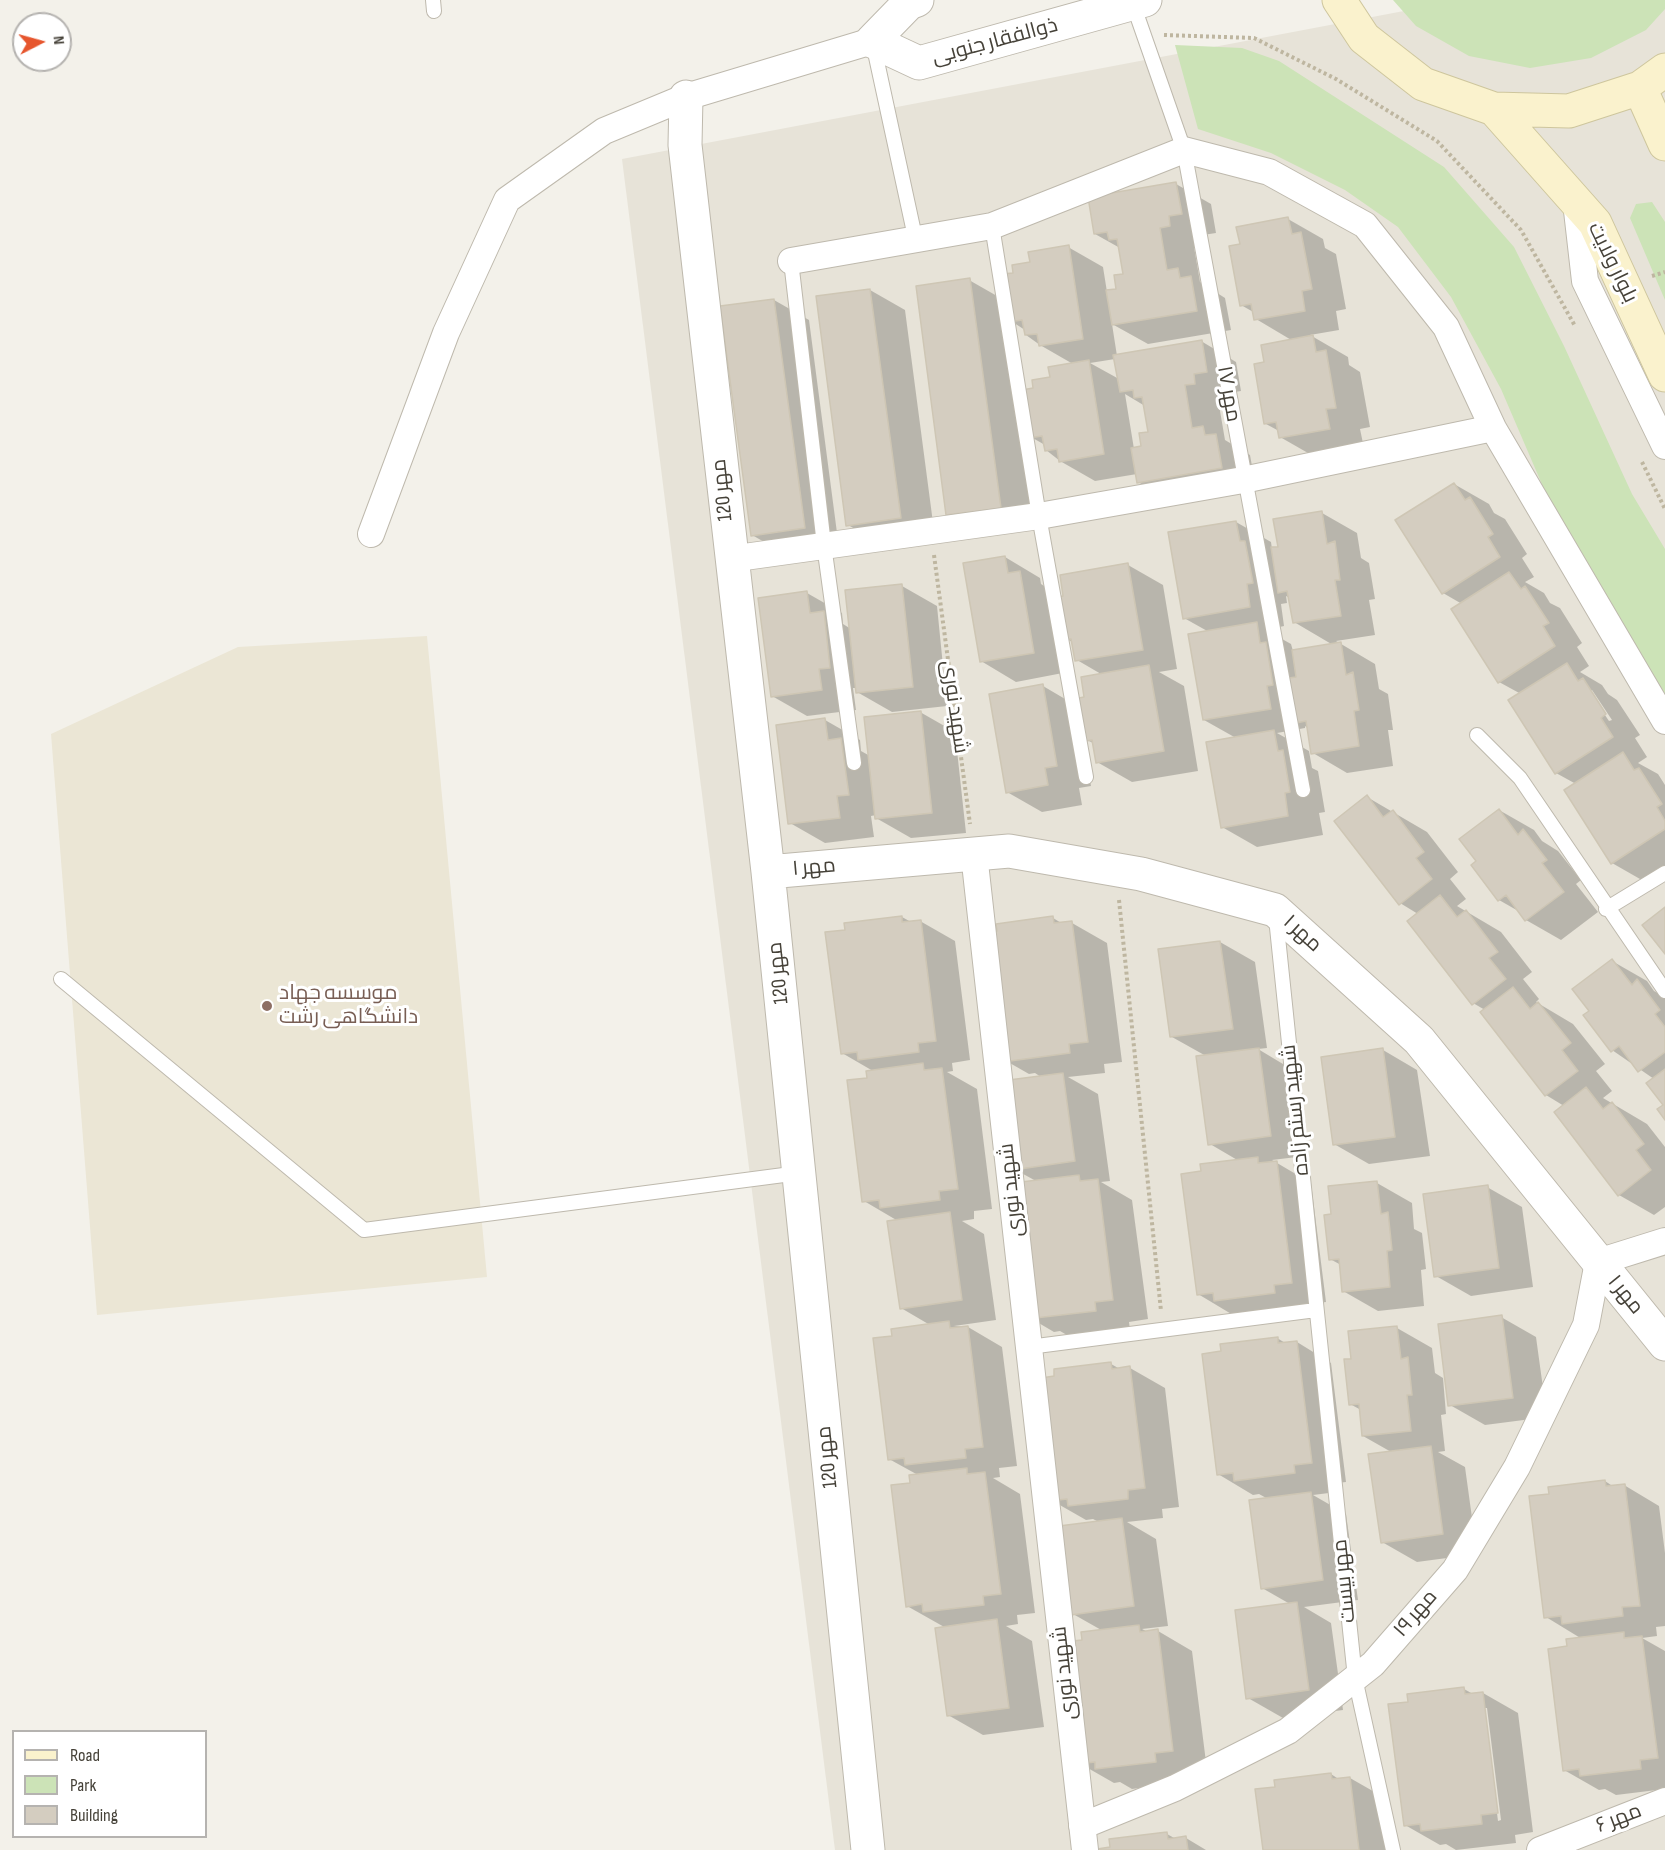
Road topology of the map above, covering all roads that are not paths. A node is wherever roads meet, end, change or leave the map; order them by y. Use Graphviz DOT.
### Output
graph roads {
  1 [pos="917,0"];
  2 [pos="1339,0"];
  3 [pos="1139,2"];
  4 [pos="872,41"];
  5 [pos="1653,79"];
  6 [pos="686,97"];
  7 [pos="1494,109"];
  8 [pos="1665,144"];
  9 [pos="1184,150"];
  10 [pos="1576,202"];
  11 [pos="992,226"];
  12 [pos="915,237"];
  13 [pos="791,261"];
  14 [pos="1665,375"];
  15 [pos="1494,428"];
  16 [pos="1665,446"];
  17 [pos="1243,480"];
  18 [pos="1039,516"];
  19 [pos="371,534"];
  20 [pos="824,545"];
  21 [pos="730,559"];
  22 [pos="1665,721"];
  23 [pos="1477,735"];
  24 [pos="854,763"];
  25 [pos="1086,777"];
  26 [pos="1303,790"];
  27 [pos="974,854"];
  28 [pos="768,872"];
  29 [pos="1665,873"];
  30 [pos="1606,909"];
  31 [pos="1275,910"];
  32 [pos="61,979"];
  33 [pos="1665,991"];
  34 [pos="799,1173"];
  35 [pos="1665,1241"];
  36 [pos="1598,1262"];
  37 [pos="1316,1310"];
  38 [pos="1665,1344"];
  39 [pos="1029,1347"];
  40 [pos="1355,1678"];
  41 [pos="1665,1802"];
  42 [pos="1084,1838"];
  43 [pos="1544,1849"];
  44 [pos="868,1850"];
  45 [pos="1393,1850"];
  1 -- 4 [label="street"];
  2 -- 7 [label="main road"];
  3 -- 4 [label="street, ذوالفقار جنوبی"];
  3 -- 9 [label="lane, مهر ۱۷"];
  4 -- 6 [label="street"];
  4 -- 12 [label="lane"];
  5 -- 7 [label="main road"];
  5 -- 8 [label="main road"];
  6 -- 19 [label="street"];
  6 -- 21 [label="street, مهر 120"];
  7 -- 10 [label="main road, بلوار ولایت"];
  9 -- 11 [label="street"];
  9 -- 15 [label="street"];
  9 -- 17 [label="lane, مهر ۱۷"];
  10 -- 14 [label="main road, بلوار ولایت"];
  10 -- 16 [label="street"];
  11 -- 12 [label="street"];
  11 -- 18 [label="lane"];
  12 -- 13 [label="street"];
  13 -- 20 [label="lane"];
  15 -- 17 [label="street"];
  15 -- 22 [label="street"];
  17 -- 18 [label="street"];
  17 -- 26 [label="lane, مهر ۱۷"];
  18 -- 20 [label="street"];
  18 -- 25 [label="lane"];
  20 -- 21 [label="street"];
  20 -- 24 [label="lane"];
  21 -- 28 [label="street, مهر 120"];
  23 -- 30 [label="lane"];
  27 -- 28 [label="street, مهر ۱"];
  27 -- 31 [label="street, مهر ۱"];
  27 -- 39 [label="street, شهید نوری"];
  28 -- 34 [label="street, مهر 120"];
  29 -- 30 [label="lane"];
  30 -- 33 [label="lane"];
  31 -- 36 [label="street, مهر ۱"];
  31 -- 37 [label="lane, شهید رستم زاده"];
  32 -- 34 [label="lane"];
  34 -- 44 [label="street, مهر 120"];
  35 -- 36 [label="street"];
  36 -- 38 [label="street, مهر ۱"];
  36 -- 40 [label="street, مهر ۱۹"];
  37 -- 39 [label="lane"];
  37 -- 40 [label="lane, مهر بیست"];
  39 -- 42 [label="street, شهید نوری"];
  40 -- 42 [label="street, مهر ۱۹"];
  40 -- 45 [label="lane, مهر بیست"];
  41 -- 43 [label="street, مهر ۶"];
}
